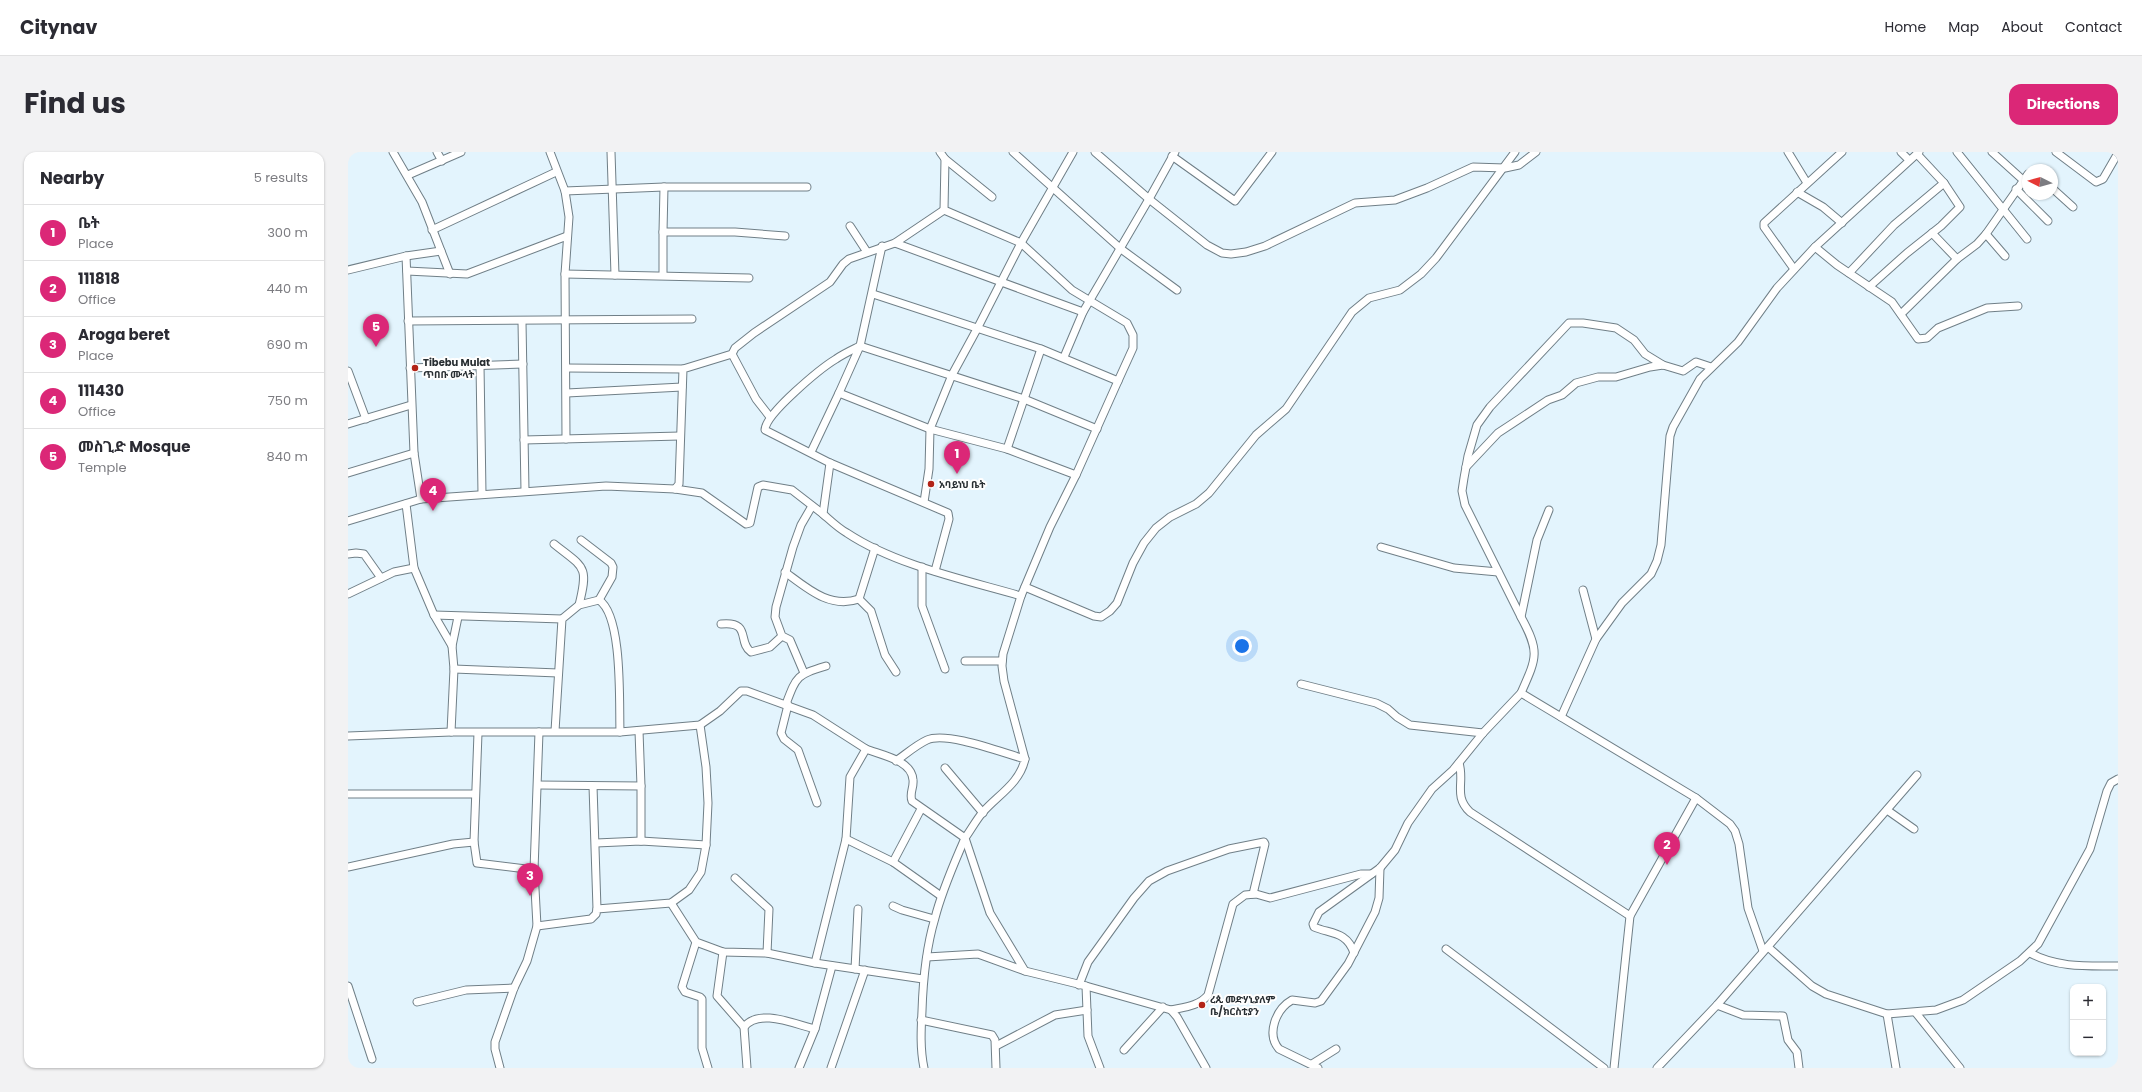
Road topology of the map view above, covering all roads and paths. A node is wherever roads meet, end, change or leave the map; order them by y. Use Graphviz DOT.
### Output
graph roads {
  1 [pos="394,152"];
  2 [pos="437,152"];
  3 [pos="461,152"];
  4 [pos="550,152"];
  5 [pos="611,152"];
  6 [pos="940,152"];
  7 [pos="1013,152"];
  8 [pos="1073,152"];
  9 [pos="1096,152"];
  10 [pos="1272,152"];
  11 [pos="1515,152"];
  12 [pos="1536,152"];
  13 [pos="1788,152"];
  14 [pos="1901,152"];
  15 [pos="1957,152"];
  16 [pos="1992,152"];
  17 [pos="2056,152"];
  18 [pos="2118,152"];
  19 [pos="1918,153"];
  20 [pos="1173,154"];
  21 [pos="1837,154"];
  22 [pos="946,159"];
  23 [pos="1909,160"];
  24 [pos="442,161"];
  25 [pos="1505,168"];
  26 [pos="556,172"];
  27 [pos="408,175"];
  28 [pos="2022,179"];
  29 [pos="2022,181"];
  30 [pos="1807,183"];
  31 [pos="1944,183"];
  32 [pos="1053,186"];
  33 [pos="664,187"];
  34 [pos="807,187"];
  35 [pos="613,189"];
  36 [pos="2016,189"];
  37 [pos="565,191"];
  38 [pos="1797,192"];
  39 [pos="2058,193"];
  40 [pos="992,197"];
  41 [pos="1149,199"];
  42 [pos="2073,207"];
  43 [pos="2002,209"];
  44 [pos="944,210"];
  45 [pos="2048,221"];
  46 [pos="1842,223"];
  47 [pos="850,226"];
  48 [pos="432,230"];
  49 [pos="663,232"];
  50 [pos="1932,233"];
  51 [pos="1986,234"];
  52 [pos="566,236"];
  53 [pos="785,236"];
  54 [pos="2026,239"];
  55 [pos="895,243"];
  56 [pos="1021,243"];
  57 [pos="882,246"];
  58 [pos="1815,247"];
  59 [pos="1121,249"];
  60 [pos="441,251"];
  61 [pos="867,252"];
  62 [pos="406,256"];
  63 [pos="2005,256"];
  64 [pos="1957,259"];
  65 [pos="1794,269"];
  66 [pos="348,270"];
  67 [pos="407,272"];
  68 [pos="1849,273"];
  69 [pos="450,274"];
  70 [pos="565,274"];
  71 [pos="615,275"];
  72 [pos="664,275"];
  73 [pos="749,278"];
  74 [pos="1000,281"];
  75 [pos="1869,288"];
  76 [pos="1177,290"];
  77 [pos="873,294"];
  78 [pos="1090,301"];
  79 [pos="2018,306"];
  80 [pos="1083,312"];
  81 [pos="1901,314"];
  82 [pos="692,319"];
  83 [pos="408,321"];
  84 [pos="565,321"];
  85 [pos="522,322"];
  86 [pos="977,329"];
  87 [pos="860,346"];
  88 [pos="1041,349"];
  89 [pos="732,354"];
  90 [pos="1064,357"];
  91 [pos="523,364"];
  92 [pos="480,365"];
  93 [pos="1663,366"];
  94 [pos="1711,367"];
  95 [pos="410,368"];
  96 [pos="567,368"];
  97 [pos="683,369"];
  98 [pos="348,373"];
  99 [pos="952,375"];
  100 [pos="1118,381"];
  101 [pos="682,387"];
  102 [pos="567,393"];
  103 [pos="839,393"];
  104 [pos="1024,399"];
  105 [pos="411,405"];
  106 [pos="770,417"];
  107 [pos="366,419"];
  108 [pos="348,424"];
  109 [pos="930,429"];
  110 [pos="1097,429"];
  111 [pos="680,436"];
  112 [pos="566,439"];
  113 [pos="524,440"];
  114 [pos="1006,450"];
  115 [pos="811,452"];
  116 [pos="414,453"];
  117 [pos="830,463"];
  118 [pos="1466,467"];
  119 [pos="348,473"];
  120 [pos="1076,475"];
  121 [pos="676,489"];
  122 [pos="525,491"];
  123 [pos="482,494"];
  124 [pos="421,499"];
  125 [pos="924,502"];
  126 [pos="406,504"];
  127 [pos="812,506"];
  128 [pos="1549,510"];
  129 [pos="823,514"];
  130 [pos="348,521"];
  131 [pos="581,540"];
  132 [pos="554,544"];
  133 [pos="1381,547"];
  134 [pos="876,548"];
  135 [pos="348,554"];
  136 [pos="922,567"];
  137 [pos="414,568"];
  138 [pos="935,571"];
  139 [pos="785,572"];
  140 [pos="1498,572"];
  141 [pos="381,578"];
  142 [pos="1025,586"];
  143 [pos="1583,590"];
  144 [pos="348,594"];
  145 [pos="1021,596"];
  146 [pos="859,599"];
  147 [pos="599,600"];
  148 [pos="578,605"];
  149 [pos="434,615"];
  150 [pos="458,617"];
  151 [pos="1521,617"];
  152 [pos="562,619"];
  153 [pos="721,624"];
  154 [pos="782,636"];
  155 [pos="1596,639"];
  156 [pos="452,646"];
  157 [pos="966,661"];
  158 [pos="1002,661"];
  159 [pos="826,666"];
  160 [pos="454,669"];
  161 [pos="945,669"];
  162 [pos="896,672"];
  163 [pos="558,673"];
  164 [pos="804,673"];
  165 [pos="1300,684"];
  166 [pos="1521,693"];
  167 [pos="787,704"];
  168 [pos="1561,717"];
  169 [pos="700,725"];
  170 [pos="555,731"];
  171 [pos="639,731"];
  172 [pos="451,732"];
  173 [pos="539,732"];
  174 [pos="620,732"];
  175 [pos="478,733"];
  176 [pos="1483,733"];
  177 [pos="348,736"];
  178 [pos="866,749"];
  179 [pos="1025,759"];
  180 [pos="896,761"];
  181 [pos="1459,763"];
  182 [pos="945,768"];
  183 [pos="1917,775"];
  184 [pos="2118,779"];
  185 [pos="538,785"];
  186 [pos="593,786"];
  187 [pos="641,786"];
  188 [pos="348,794"];
  189 [pos="475,794"];
  190 [pos="1696,798"];
  191 [pos="817,803"];
  192 [pos="921,809"];
  193 [pos="1886,810"];
  194 [pos="983,812"];
  195 [pos="1914,829"];
  196 [pos="965,838"];
  197 [pos="846,839"];
  198 [pos="474,842"];
  199 [pos="641,842"];
  200 [pos="596,843"];
  201 [pos="706,845"];
  202 [pos="893,862"];
  203 [pos="348,867"];
  204 [pos="1380,868"];
  205 [pos="534,870"];
  206 [pos="1372,874"];
  207 [pos="735,878"];
  208 [pos="1254,894"];
  209 [pos="941,896"];
  210 [pos="671,903"];
  211 [pos="893,906"];
  212 [pos="597,909"];
  213 [pos="858,909"];
  214 [pos="1630,916"];
  215 [pos="934,919"];
  216 [pos="537,926"];
  217 [pos="696,942"];
  218 [pos="1446,949"];
  219 [pos="1766,949"];
  220 [pos="723,952"];
  221 [pos="1354,952"];
  222 [pos="767,953"];
  223 [pos="2030,953"];
  224 [pos="926,957"];
  225 [pos="814,963"];
  226 [pos="832,966"];
  227 [pos="2118,966"];
  228 [pos="855,969"];
  229 [pos="865,970"];
  230 [pos="1025,971"];
  231 [pos="923,979"];
  232 [pos="348,986"];
  233 [pos="1082,986"];
  234 [pos="514,988"];
  235 [pos="417,1002"];
  236 [pos="1717,1005"];
  237 [pos="1163,1007"];
  238 [pos="1087,1010"];
  239 [pos="1171,1010"];
  240 [pos="1916,1013"];
  241 [pos="1888,1014"];
  242 [pos="921,1020"];
  243 [pos="744,1027"];
  244 [pos="815,1029"];
  245 [pos="996,1046"];
  246 [pos="1336,1049"];
  247 [pos="1124,1050"];
  248 [pos="372,1059"];
  249 [pos="1315,1066"];
  250 [pos="500,1068"];
  251 [pos="708,1068"];
  252 [pos="747,1068"];
  253 [pos="799,1068"];
  254 [pos="830,1068"];
  255 [pos="924,1068"];
  256 [pos="996,1068"];
  257 [pos="1100,1068"];
  258 [pos="1206,1068"];
  259 [pos="1604,1068"];
  260 [pos="1614,1068"];
  261 [pos="1657,1068"];
  262 [pos="1799,1068"];
  263 [pos="1896,1068"];
  264 [pos="1960,1068"];
  1 -- 27 [label="street"];
  2 -- 24 [label="street"];
  3 -- 24 [label="street"];
  4 -- 26 [label="street"];
  5 -- 35 [label="street"];
  6 -- 22 [label="street"];
  7 -- 32 [label="street"];
  8 -- 32 [label="street"];
  9 -- 41 [label="street"];
  10 -- 20 [label="street"];
  11 -- 25 [label="street"];
  12 -- 25 [label="street"];
  13 -- 30 [label="street"];
  14 -- 23 [label="street"];
  15 -- 43 [label="street"];
  16 -- 28 [label="street"];
  17 -- 18 [label="street"];
  19 -- 23 [label="street"];
  19 -- 31 [label="street"];
  20 -- 41 [label="street"];
  21 -- 30 [label="street"];
  22 -- 40 [label="street"];
  22 -- 44 [label="street"];
  23 -- 46 [label="street"];
  24 -- 27 [label="street"];
  25 -- 41 [label="street"];
  25 -- 142 [label="street"];
  26 -- 37 [label="street"];
  26 -- 48 [label="street"];
  27 -- 48 [label="street"];
  29 -- 36 [label="street"];
  30 -- 38 [label="street"];
  31 -- 50 [label="street"];
  31 -- 68 [label="street"];
  32 -- 56 [label="street"];
  32 -- 59 [label="street"];
  33 -- 34 [label="street"];
  33 -- 35 [label="street"];
  33 -- 49 [label="street"];
  35 -- 37 [label="street"];
  35 -- 71 [label="street"];
  36 -- 43 [label="street"];
  36 -- 45 [label="street"];
  37 -- 52 [label="street"];
  38 -- 46 [label="street"];
  38 -- 65 [label="street"];
  39 -- 42 [label="street"];
  41 -- 59 [label="street"];
  43 -- 51 [label="street"];
  43 -- 54 [label="street"];
  44 -- 55 [label="street"];
  44 -- 56 [label="street"];
  46 -- 58 [label="street"];
  47 -- 61 [label="street"];
  48 -- 60 [label="street"];
  49 -- 53 [label="street"];
  49 -- 72 [label="street"];
  50 -- 64 [label="street"];
  50 -- 75 [label="street"];
  51 -- 63 [label="street"];
  51 -- 64 [label="street"];
  52 -- 69 [label="street"];
  52 -- 70 [label="street"];
  55 -- 57 [label="street"];
  55 -- 74 [label="street"];
  56 -- 74 [label="street"];
  56 -- 78 [label="street"];
  57 -- 61 [label="street"];
  57 -- 77 [label="street"];
  58 -- 65 [label="street"];
  58 -- 68 [label="street"];
  59 -- 76 [label="street"];
  59 -- 78 [label="street"];
  60 -- 62 [label="street"];
  60 -- 69 [label="street"];
  61 -- 89 [label="street"];
  62 -- 66 [label="street"];
  62 -- 67 [label="street"];
  64 -- 81 [label="street"];
  65 -- 94 [label="street"];
  67 -- 69 [label="street"];
  67 -- 83 [label="street"];
  68 -- 75 [label="street"];
  70 -- 71 [label="street"];
  70 -- 84 [label="street"];
  71 -- 72 [label="street"];
  72 -- 73 [label="street"];
  74 -- 80 [label="street"];
  74 -- 86 [label="street"];
  75 -- 81 [label="street"];
  77 -- 86 [label="street"];
  77 -- 87 [label="street"];
  78 -- 80 [label="street"];
  78 -- 100 [label="street"];
  79 -- 81 [label="street"];
  80 -- 90 [label="street"];
  82 -- 84 [label="street"];
  83 -- 85 [label="street"];
  83 -- 95 [label="street"];
  84 -- 85 [label="street"];
  84 -- 96 [label="street"];
  85 -- 91 [label="street"];
  86 -- 88 [label="street"];
  86 -- 99 [label="street"];
  87 -- 99 [label="street"];
  87 -- 103 [label="street"];
  87 -- 106 [label="street"];
  88 -- 90 [label="street"];
  88 -- 104 [label="street"];
  89 -- 97 [label="street"];
  89 -- 106 [label="street"];
  90 -- 100 [label="street"];
  91 -- 92 [label="street"];
  91 -- 113 [label="street"];
  92 -- 95 [label="street"];
  92 -- 123 [label="street"];
  93 -- 94 [label="street"];
  93 -- 118 [label="street"];
  93 -- 118 [label="street"];
  94 -- 155 [label="street"];
  95 -- 105 [label="street"];
  96 -- 97 [label="street"];
  96 -- 102 [label="street"];
  97 -- 101 [label="street"];
  98 -- 107 [label="street"];
  99 -- 104 [label="street"];
  99 -- 109 [label="street"];
  100 -- 110 [label="street"];
  101 -- 102 [label="street"];
  101 -- 111 [label="street"];
  102 -- 112 [label="street"];
  103 -- 109 [label="street"];
  103 -- 115 [label="street"];
  104 -- 110 [label="street"];
  104 -- 114 [label="street"];
  105 -- 107 [label="street"];
  105 -- 116 [label="street"];
  106 -- 115 [label="street"];
  107 -- 108 [label="street"];
  109 -- 114 [label="street"];
  109 -- 125 [label="street"];
  110 -- 120 [label="street"];
  111 -- 112 [label="street"];
  111 -- 121 [label="street"];
  112 -- 113 [label="street"];
  113 -- 122 [label="street"];
  114 -- 120 [label="street"];
  115 -- 117 [label="street"];
  116 -- 119 [label="street"];
  116 -- 124 [label="street"];
  117 -- 125 [label="street"];
  117 -- 129 [label="street"];
  118 -- 140 [label="street"];
  120 -- 142 [label="street"];
  121 -- 122 [label="street"];
  121 -- 127 [label="street"];
  122 -- 123 [label="street"];
  123 -- 124 [label="street"];
  124 -- 126 [label="street"];
  125 -- 138 [label="street"];
  126 -- 130 [label="street"];
  126 -- 137 [label="street"];
  127 -- 129 [label="street"];
  127 -- 139 [label="street"];
  128 -- 151 [label="street"];
  129 -- 134 [label="street"];
  131 -- 147 [label="street"];
  132 -- 148 [label="street"];
  133 -- 140 [label="street"];
  134 -- 136 [label="street"];
  134 -- 146 [label="street"];
  135 -- 141 [label="street"];
  136 -- 138 [label="street"];
  136 -- 161 [label="street"];
  137 -- 141 [label="street"];
  137 -- 149 [label="street"];
  138 -- 145 [label="street"];
  139 -- 146 [label="street"];
  139 -- 154 [label="street"];
  140 -- 151 [label="street"];
  141 -- 144 [label="street"];
  142 -- 145 [label="street"];
  143 -- 155 [label="street"];
  145 -- 158 [label="street"];
  146 -- 162 [label="street"];
  147 -- 148 [label="street"];
  147 -- 174 [label="street"];
  148 -- 152 [label="street"];
  149 -- 150 [label="street"];
  149 -- 156 [label="street"];
  150 -- 152 [label="street"];
  150 -- 156 [label="street"];
  151 -- 166 [label="street"];
  152 -- 163 [label="street"];
  153 -- 154 [label="street"];
  154 -- 164 [label="street"];
  155 -- 168 [label="street"];
  156 -- 160 [label="street"];
  157 -- 158 [label="street"];
  158 -- 179 [label="street"];
  159 -- 164 [label="street"];
  160 -- 163 [label="street"];
  160 -- 172 [label="street"];
  163 -- 170 [label="street"];
  164 -- 167 [label="street"];
  165 -- 176 [label="street"];
  166 -- 168 [label="street"];
  166 -- 176 [label="street"];
  167 -- 169 [label="street"];
  167 -- 178 [label="street"];
  167 -- 191 [label="street"];
  168 -- 190 [label="street"];
  169 -- 171 [label="street"];
  169 -- 201 [label="street"];
  170 -- 173 [label="street"];
  170 -- 174 [label="street"];
  171 -- 174 [label="street"];
  171 -- 187 [label="street"];
  172 -- 175 [label="street"];
  172 -- 177 [label="street"];
  173 -- 175 [label="street"];
  173 -- 185 [label="street"];
  175 -- 189 [label="street"];
  176 -- 181 [label="street"];
  178 -- 180 [label="street"];
  178 -- 197 [label="street"];
  179 -- 180 [label="street"];
  179 -- 194 [label="street"];
  180 -- 192 [label="street"];
  181 -- 204 [label="street"];
  181 -- 214 [label="street"];
  182 -- 194 [label="street"];
  183 -- 193 [label="street"];
  184 -- 223 [label="street"];
  185 -- 186 [label="street"];
  185 -- 205 [label="street"];
  186 -- 187 [label="street"];
  186 -- 200 [label="street"];
  187 -- 199 [label="street"];
  188 -- 189 [label="street"];
  189 -- 198 [label="street"];
  190 -- 214 [label="street"];
  190 -- 219 [label="street"];
  192 -- 196 [label="street"];
  192 -- 202 [label="street"];
  193 -- 195 [label="street"];
  193 -- 219 [label="street"];
  194 -- 196 [label="street"];
  196 -- 209 [label="street"];
  196 -- 230 [label="street"];
  197 -- 202 [label="street"];
  197 -- 225 [label="street"];
  198 -- 203 [label="street"];
  198 -- 205 [label="street"];
  199 -- 200 [label="street"];
  199 -- 201 [label="street"];
  200 -- 212 [label="street"];
  201 -- 210 [label="street"];
  202 -- 209 [label="street"];
  204 -- 206 [label="street"];
  204 -- 221 [label="street"];
  205 -- 216 [label="street"];
  206 -- 208 [label="street"];
  206 -- 221 [label="street"];
  207 -- 222 [label="street"];
  208 -- 233 [label="street"];
  208 -- 239 [label="street"];
  209 -- 215 [label="street"];
  210 -- 212 [label="street"];
  210 -- 217 [label="street"];
  211 -- 215 [label="street"];
  212 -- 216 [label="street"];
  213 -- 228 [label="street"];
  214 -- 260 [label="street"];
  215 -- 224 [label="street"];
  216 -- 234 [label="street"];
  217 -- 220 [label="street"];
  217 -- 251 [label="street"];
  218 -- 259 [label="street"];
  219 -- 236 [label="street"];
  219 -- 241 [label="street"];
  220 -- 222 [label="street"];
  220 -- 243 [label="street"];
  221 -- 249 [label="street"];
  222 -- 225 [label="street"];
  223 -- 227 [label="street"];
  223 -- 240 [label="street"];
  224 -- 230 [label="street"];
  224 -- 231 [label="street"];
  225 -- 226 [label="street"];
  226 -- 228 [label="street"];
  226 -- 244 [label="street"];
  228 -- 229 [label="street"];
  229 -- 231 [label="street"];
  229 -- 254 [label="street"];
  230 -- 233 [label="street"];
  231 -- 242 [label="street"];
  232 -- 248 [label="street"];
  233 -- 237 [label="street"];
  233 -- 238 [label="street"];
  234 -- 235 [label="street"];
  234 -- 250 [label="street"];
  236 -- 261 [label="street"];
  236 -- 262 [label="street"];
  237 -- 239 [label="street"];
  237 -- 247 [label="street"];
  238 -- 245 [label="street"];
  238 -- 257 [label="street"];
  239 -- 258 [label="street"];
  240 -- 241 [label="street"];
  240 -- 264 [label="street"];
  241 -- 263 [label="street"];
  242 -- 245 [label="street"];
  242 -- 255 [label="street"];
  243 -- 244 [label="street"];
  243 -- 252 [label="street"];
  244 -- 253 [label="street"];
  245 -- 256 [label="street"];
  246 -- 249 [label="street"];
}
